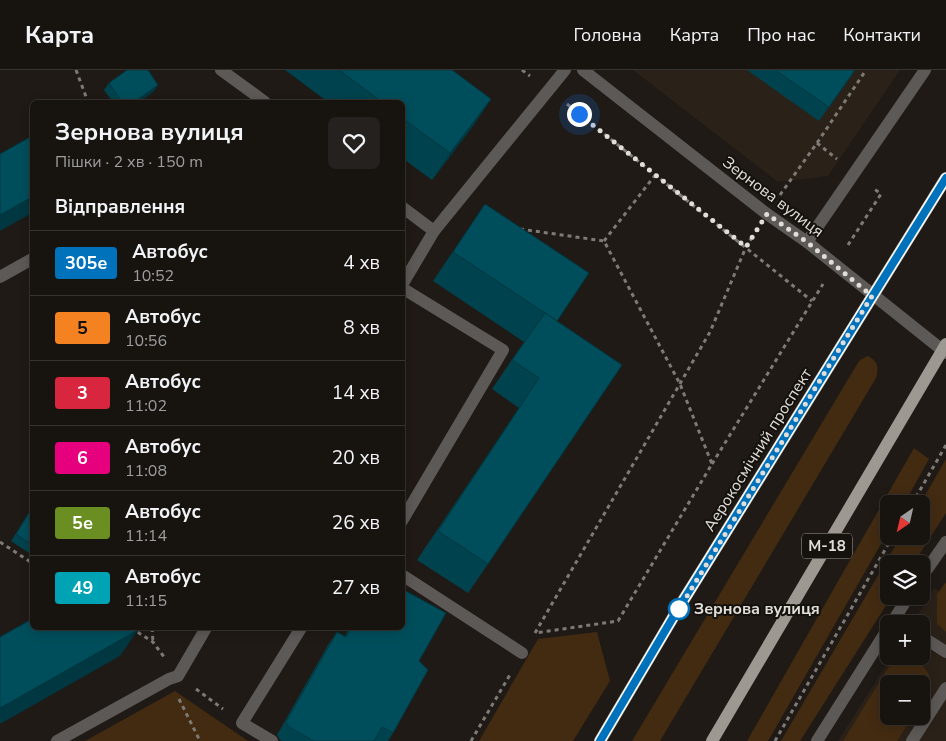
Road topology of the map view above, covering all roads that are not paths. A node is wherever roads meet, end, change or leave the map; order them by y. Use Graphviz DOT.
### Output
graph roads {
  1 [pos="221,70"];
  2 [pos="565,70"];
  3 [pos="583,70"];
  4 [pos="925,70"];
  5 [pos="262,100"];
  6 [pos="946,178"];
  7 [pos="405,209"];
  8 [pos="434,231"];
  9 [pos="807,242"];
  10 [pos="30,260"];
  11 [pos="0,277"];
  12 [pos="405,279"];
  13 [pos="405,290"];
  14 [pos="872,296"];
  15 [pos="945,349"];
  16 [pos="405,516"];
  17 [pos="946,542"];
  18 [pos="930,565"];
  19 [pos="405,576"];
  20 [pos="205,630"];
  21 [pos="300,630"];
  22 [pos="930,642"];
  23 [pos="880,644"];
  24 [pos="946,652"];
  25 [pos="522,653"];
  26 [pos="946,688"];
  27 [pos="57,741"];
  28 [pos="272,741"];
  29 [pos="600,741"];
  30 [pos="712,741"];
  31 [pos="817,741"];
  32 [pos="912,741"];
  1 -- 5 [label="street"];
  2 -- 8 [label="street"];
  3 -- 9 [label="street, Зернова вулиця"];
  4 -- 9 [label="street"];
  6 -- 14 [label="main road, Аерокосмічний проспект"];
  7 -- 8 [label="street"];
  8 -- 12 [label="street"];
  9 -- 14 [label="street, Зернова вулиця"];
  10 -- 11 [label="street"];
  13 -- 16 [label="street"];
  14 -- 15 [label="street, Зернова вулиця"];
  14 -- 29 [label="main road, Аерокосмічний проспект"];
  15 -- 30 [label="main road, М-18"];
  17 -- 18 [label="street"];
  19 -- 25 [label="street"];
  20 -- 27 [label="street"];
  21 -- 28 [label="street"];
  22 -- 24 [label="street"];
  23 -- 31 [label="street"];
  26 -- 32 [label="street"];
}
